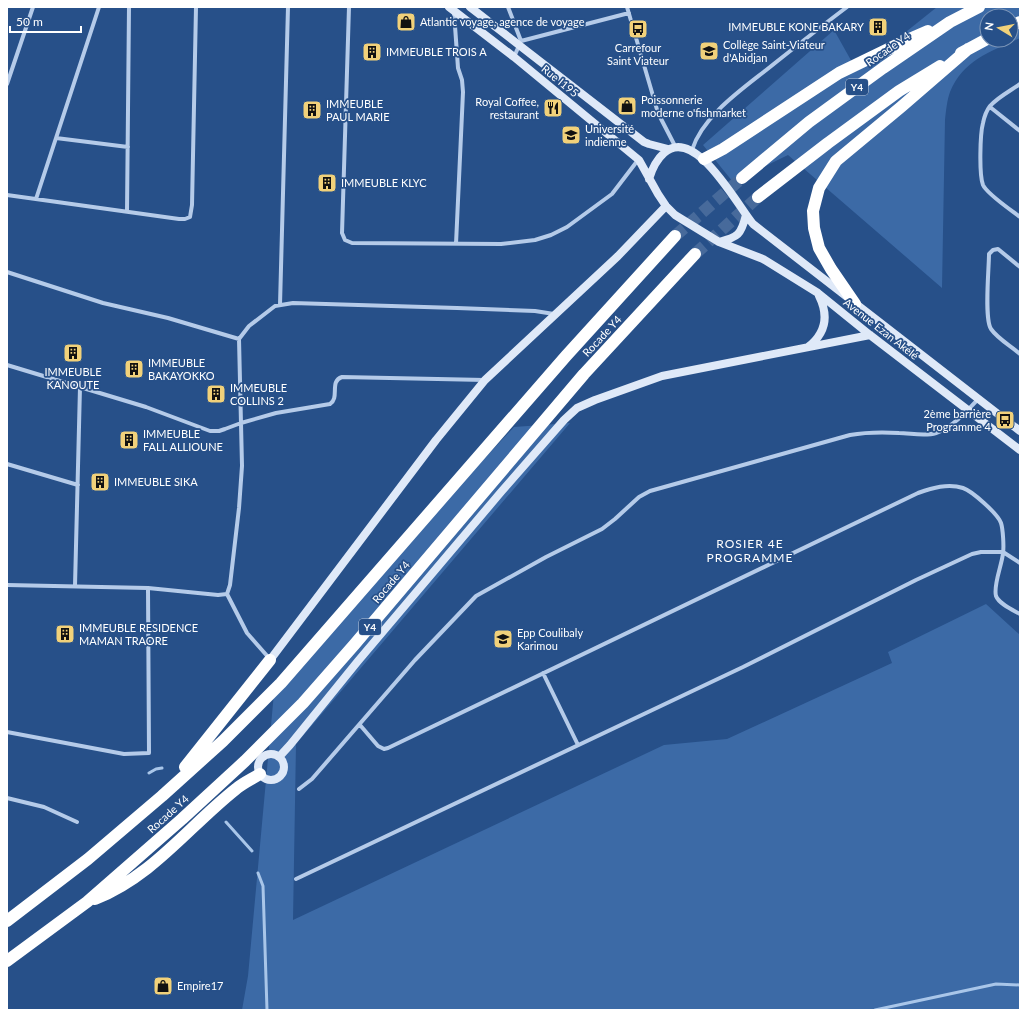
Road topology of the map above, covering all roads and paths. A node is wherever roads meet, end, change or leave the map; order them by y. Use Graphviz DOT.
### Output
graph roads {
  1 [pos="33,7"];
  2 [pos="99,7"];
  3 [pos="129,7"];
  4 [pos="196,7"];
  5 [pos="288,7"];
  6 [pos="349,7"];
  7 [pos="470,7"];
  8 [pos="508,7"];
  9 [pos="627,7"];
  10 [pos="847,7"];
  11 [pos="979,7"];
  12 [pos="452,9"];
  13 [pos="628,13"];
  14 [pos="950,22"];
  15 [pos="520,43"];
  16 [pos="979,43"];
  17 [pos="968,49"];
  18 [pos="514,57"];
  19 [pos="7,84"];
  20 [pos="1020,84"];
  21 [pos="990,107"];
  22 [pos="1020,131"];
  23 [pos="56,138"];
  24 [pos="128,147"];
  25 [pos="671,148"];
  26 [pos="692,150"];
  27 [pos="704,159"];
  28 [pos="639,160"];
  29 [pos="742,178"];
  30 [pos="649,179"];
  31 [pos="7,195"];
  32 [pos="758,197"];
  33 [pos="36,199"];
  34 [pos="666,206"];
  35 [pos="127,212"];
  36 [pos="746,215"];
  37 [pos="1020,217"];
  38 [pos="675,236"];
  39 [pos="719,242"];
  40 [pos="456,244"];
  41 [pos="695,254"];
  42 [pos="1020,266"];
  43 [pos="7,272"];
  44 [pos="818,293"];
  45 [pos="855,304"];
  46 [pos="280,305"];
  47 [pos="554,314"];
  48 [pos="870,335"];
  49 [pos="239,339"];
  50 [pos="807,347"];
  51 [pos="1020,354"];
  52 [pos="7,365"];
  53 [pos="485,380"];
  54 [pos="80,387"];
  55 [pos="979,398"];
  56 [pos="968,410"];
  57 [pos="241,423"];
  58 [pos="1020,430"];
  59 [pos="1020,450"];
  60 [pos="7,464"];
  61 [pos="78,485"];
  62 [pos="1004,552"];
  63 [pos="1020,563"];
  64 [pos="7,584"];
  65 [pos="75,586"];
  66 [pos="148,588"];
  67 [pos="226,594"];
  68 [pos="1020,614"];
  69 [pos="270,660"];
  70 [pos="543,673"];
  71 [pos="360,724"];
  72 [pos="7,732"];
  73 [pos="578,745"];
  74 [pos="279,757"];
  75 [pos="260,774"];
  76 [pos="299,789"];
  77 [pos="162,796"];
  78 [pos="7,798"];
  79 [pos="77,822"];
  80 [pos="296,879"];
  81 [pos="87,902"];
  82 [pos="7,920"];
  83 [pos="7,961"];
  1 -- 19 [label="street"];
  2 -- 23 [label="street"];
  3 -- 24 [label="street"];
  4 -- 35 [label="street"];
  5 -- 46 [label="street"];
  6 -- 40 [label="street"];
  7 -- 15 [label="main road, Rue I195"];
  8 -- 15 [label="street"];
  9 -- 13 [label="street"];
  10 -- 26 [label="street"];
  11 -- 14 [label="highway, Rocade Y4 / Y4"];
  12 -- 18 [label="main road, Rue I195"];
  12 -- 40 [label="street"];
  13 -- 15 [label="street"];
  13 -- 25 [label="street"];
  14 -- 27 [label="highway"];
  14 -- 29 [label="highway, Rocade Y4 / Y4"];
  15 -- 18 [label="street"];
  15 -- 25 [label="main road, Rue I195"];
  16 -- 17 [label="highway, Y4"];
  17 -- 32 [label="highway, Y4"];
  17 -- 45 [label="highway"];
  18 -- 28 [label="main road, Rue I195"];
  20 -- 21 [label="street"];
  21 -- 22 [label="street"];
  21 -- 37 [label="street"];
  23 -- 24 [label="street"];
  23 -- 33 [label="street"];
  24 -- 35 [label="street"];
  25 -- 26 [label="main road, Rue I195"];
  25 -- 30 [label="main road"];
  26 -- 27 [label="main road, Rue I195"];
  27 -- 36 [label="main road, Rue I195"];
  28 -- 30 [label="main road, Rue I195"];
  28 -- 40 [label="street"];
  30 -- 34 [label="main road, Rue I195"];
  31 -- 33 [label="street"];
  33 -- 35 [label="street"];
  34 -- 39 [label="main road, Rue I195"];
  34 -- 47 [label="main road"];
  36 -- 39 [label="main road"];
  36 -- 45 [label="main road, Avenue Ezan Akélé"];
  38 -- 77 [label="highway, Rocade Y4 / Y4"];
  39 -- 44 [label="main road, Avenue Ezan Akélé"];
  41 -- 81 [label="highway, Rocade Y4 / Y4"];
  42 -- 51 [label="street"];
  43 -- 49 [label="street"];
  44 -- 48 [label="main road, Avenue Ezan Akélé"];
  44 -- 50 [label="main road"];
  45 -- 55 [label="main road, Avenue Ezan Akélé"];
  46 -- 47 [label="street"];
  46 -- 49 [label="street"];
  47 -- 53 [label="main road"];
  48 -- 50 [label="main road"];
  48 -- 56 [label="main road, Avenue Ezan Akélé"];
  49 -- 57 [label="street"];
  50 -- 74 [label="main road"];
  52 -- 54 [label="street"];
  53 -- 57 [label="street"];
  53 -- 69 [label="main road"];
  54 -- 57 [label="street"];
  54 -- 61 [label="street"];
  55 -- 56 [label="street"];
  55 -- 58 [label="main road, Avenue Ezan Akélé"];
  56 -- 59 [label="main road, Avenue Ezan Akélé"];
  56 -- 71 [label="street"];
  57 -- 67 [label="street"];
  60 -- 61 [label="street"];
  61 -- 65 [label="street"];
  62 -- 63 [label="street"];
  62 -- 68 [label="street"];
  62 -- 70 [label="street"];
  62 -- 73 [label="street"];
  64 -- 65 [label="street"];
  65 -- 66 [label="street"];
  66 -- 67 [label="street"];
  66 -- 72 [label="street"];
  67 -- 69 [label="street"];
  69 -- 77 [label="highway"];
  70 -- 71 [label="street"];
  70 -- 73 [label="street"];
  71 -- 76 [label="street"];
  73 -- 80 [label="street"];
  74 -- 75 [label="main road"];
  74 -- 75 [label="main road"];
  75 -- 81 [label="highway"];
  77 -- 82 [label="highway, Rocade Y4 / Y4"];
  78 -- 79 [label="street"];
  81 -- 83 [label="highway, Rocade Y4 / Y4"];
}
